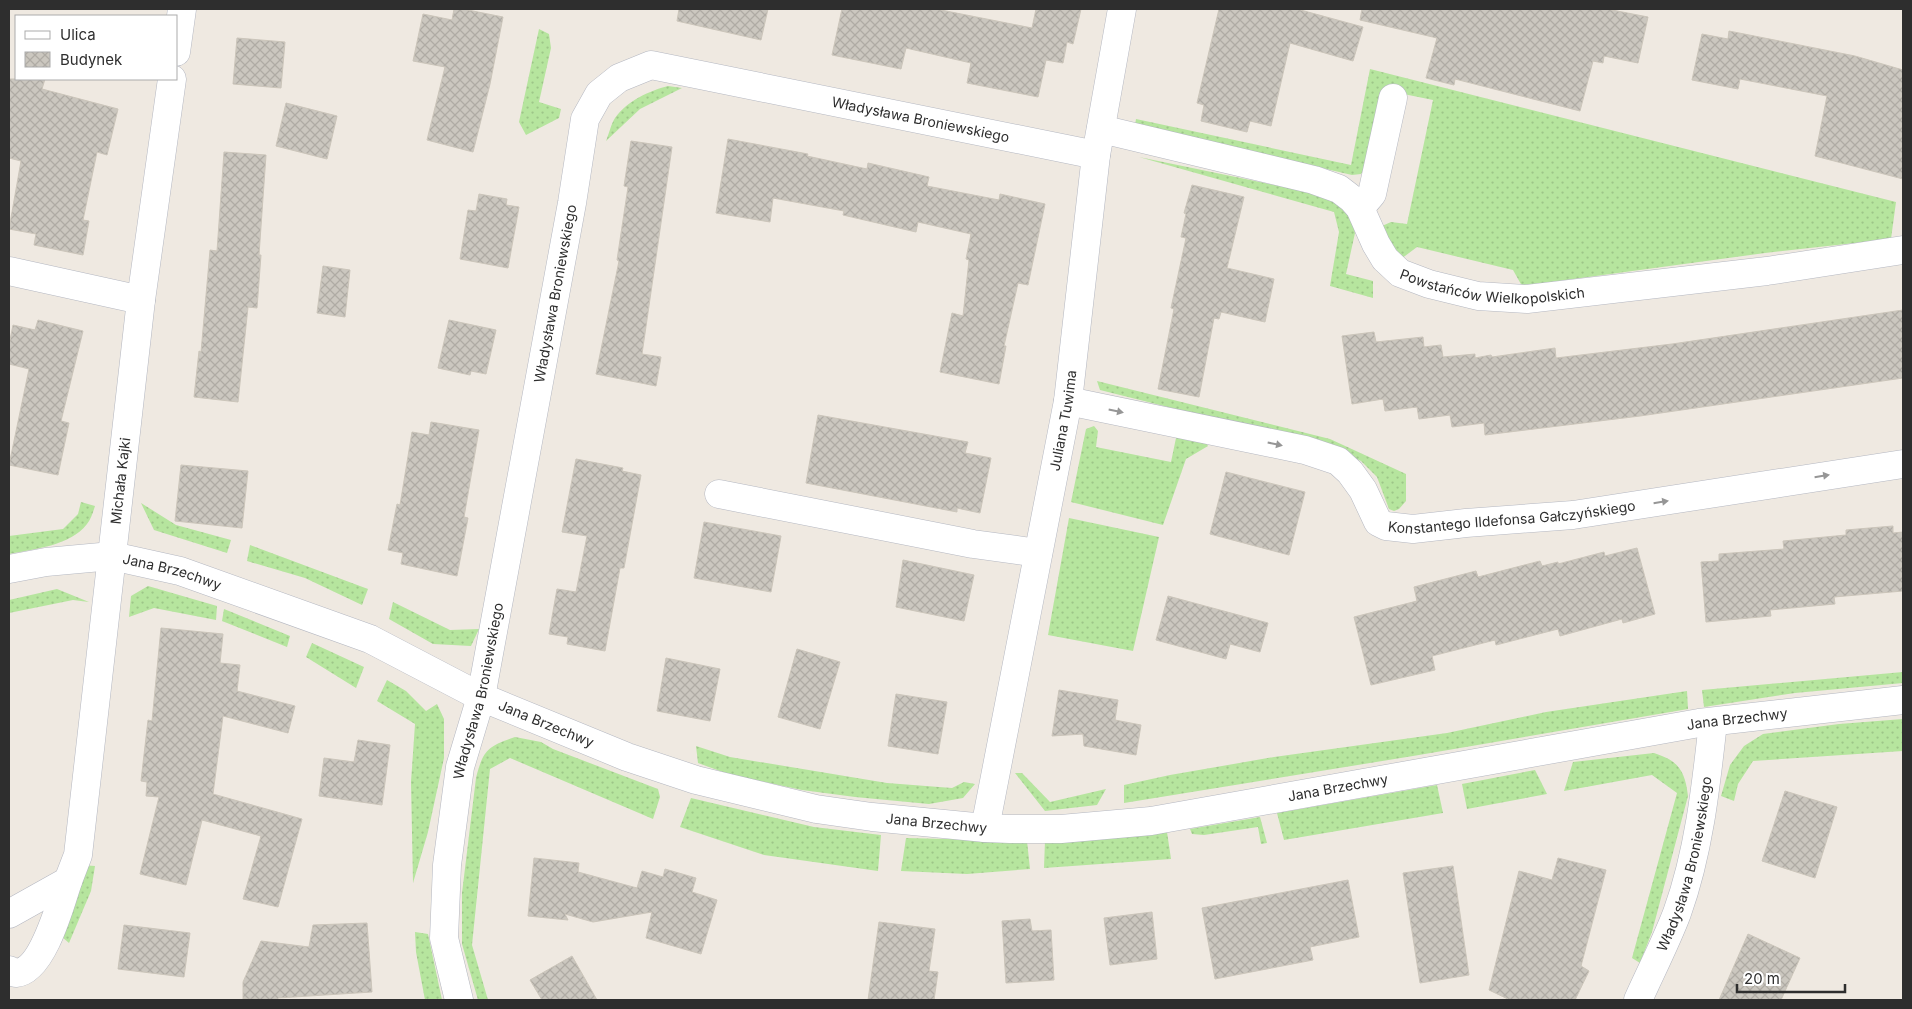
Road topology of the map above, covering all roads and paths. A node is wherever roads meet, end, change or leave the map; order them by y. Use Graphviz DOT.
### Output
graph roads {
  1 [pos="182,9"];
  2 [pos="1122,9"];
  3 [pos="178,38"];
  4 [pos="172,80"];
  5 [pos="1393,98"];
  6 [pos="1098,142"];
  7 [pos="1360,208"];
  8 [pos="1903,250"];
  9 [pos="9,271"];
  10 [pos="141,300"];
  11 [pos="1068,401"];
  12 [pos="1903,464"];
  13 [pos="718,494"];
  14 [pos="1038,553"];
  15 [pos="112,556"];
  16 [pos="9,569"];
  17 [pos="481,697"];
  18 [pos="1903,700"];
  19 [pos="1714,722"];
  20 [pos="985,828"];
  21 [pos="68,881"];
  22 [pos="9,914"];
  23 [pos="9,970"];
  24 [pos="459,1000"];
  25 [pos="1638,1000"];
  1 -- 3 [label="street"];
  2 -- 6 [label="street, Juliana Tuwima"];
  4 -- 10 [label="street, Michała Kajki"];
  5 -- 7 [label="street"];
  6 -- 7 [label="street, Powstańców Wielkopolskich"];
  6 -- 11 [label="street, Juliana Tuwima"];
  6 -- 17 [label="street, Władysława Broniewskiego"];
  7 -- 8 [label="street, Powstańców Wielkopolskich"];
  9 -- 10 [label="street"];
  10 -- 15 [label="street, Michała Kajki"];
  11 -- 12 [label="street, Konstantego Ildefonsa Gałczyńskiego, one-way"];
  11 -- 14 [label="street, Juliana Tuwima"];
  13 -- 14 [label="street"];
  14 -- 20 [label="street, Juliana Tuwima"];
  15 -- 16 [label="street, Jana Brzechwy"];
  15 -- 17 [label="street, Jana Brzechwy"];
  15 -- 21 [label="street, Michała Kajki"];
  17 -- 20 [label="street, Jana Brzechwy"];
  17 -- 24 [label="street, Władysława Broniewskiego"];
  18 -- 19 [label="street, Jana Brzechwy"];
  19 -- 20 [label="street, Jana Brzechwy"];
  19 -- 25 [label="street, Władysława Broniewskiego"];
  21 -- 22 [label="street"];
  21 -- 23 [label="street, Michała Kajki"];
}
